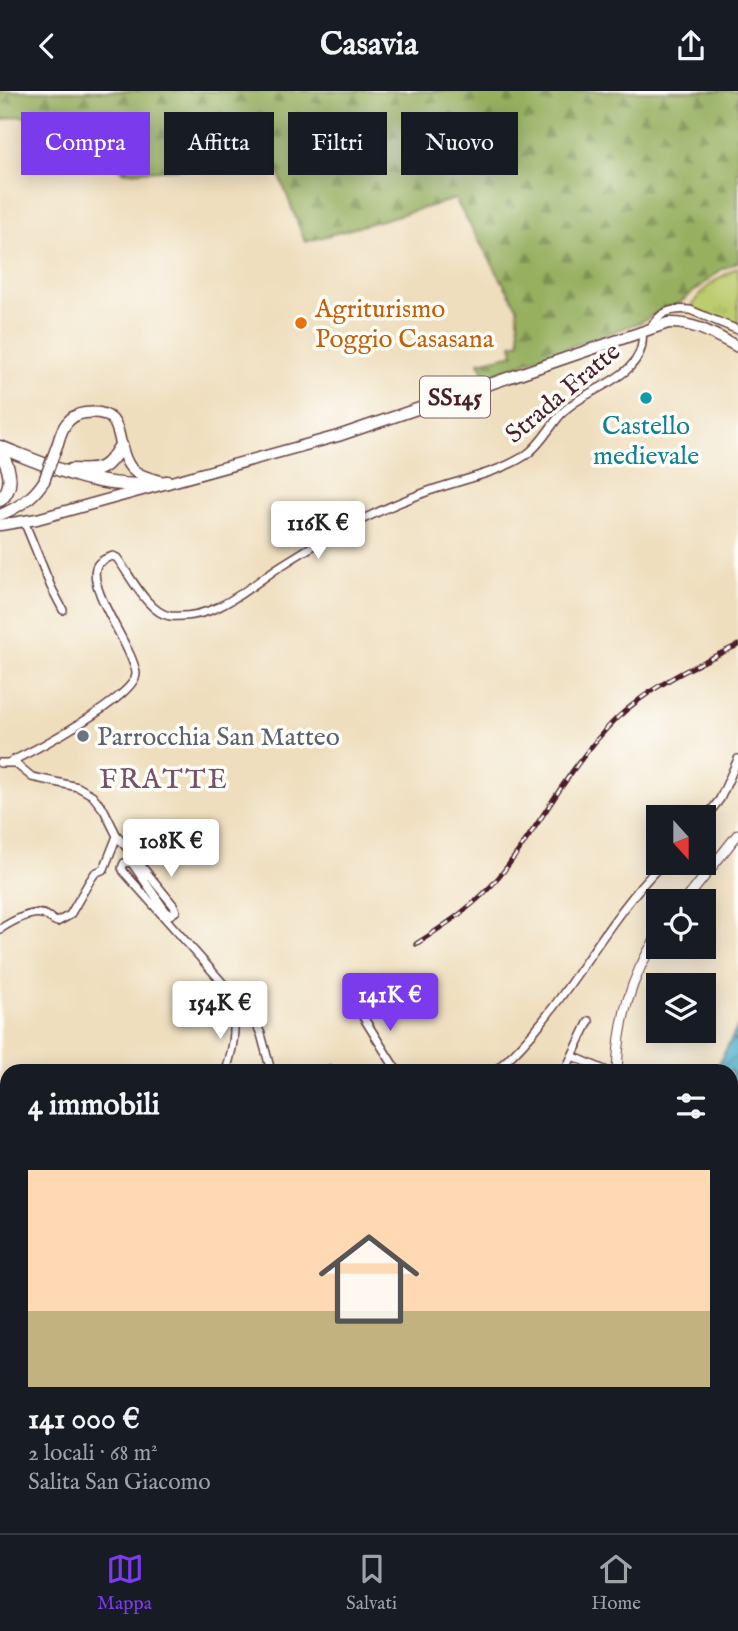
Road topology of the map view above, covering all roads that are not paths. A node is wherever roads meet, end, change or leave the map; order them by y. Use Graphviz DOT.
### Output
graph roads {
  1 [pos="738,330"];
  2 [pos="646,331"];
  3 [pos="738,347"];
  4 [pos="121,445"];
  5 [pos="0,449"];
  6 [pos="54,468"];
  7 [pos="167,482"];
  8 [pos="0,500"];
  9 [pos="0,515"];
  10 [pos="24,521"];
  11 [pos="0,524"];
  12 [pos="63,610"];
  13 [pos="738,759"];
  14 [pos="10,762"];
  15 [pos="0,763"];
  16 [pos="715,805"];
  17 [pos="738,834"];
  18 [pos="117,836"];
  19 [pos="650,875"];
  20 [pos="694,889"];
  21 [pos="0,929"];
  22 [pos="646,957"];
  23 [pos="226,986"];
  24 [pos="360,1012"];
  25 [pos="589,1021"];
  26 [pos="571,1058"];
  27 [pos="228,1064"];
  28 [pos="269,1064"];
  29 [pos="393,1064"];
  30 [pos="506,1064"];
  31 [pos="568,1064"];
  32 [pos="588,1064"];
  33 [pos="618,1064"];
  1 -- 2 [label="street"];
  2 -- 3 [label="main road, SS145"];
  2 -- 7 [label="main road, SS145"];
  2 -- 14 [label="street, Strada Fratte"];
  4 -- 6 [label="highway"];
  4 -- 7 [label="main road"];
  4 -- 9 [label="main road, bridge"];
  5 -- 6 [label="highway, SS145"];
  5 -- 8 [label="highway"];
  6 -- 7 [label="highway, SS145"];
  7 -- 10 [label="main road"];
  10 -- 11 [label="main road"];
  10 -- 12 [label="street"];
  13 -- 16 [label="street"];
  14 -- 15 [label="street"];
  14 -- 18 [label="street"];
  17 -- 20 [label="street"];
  18 -- 21 [label="street"];
  18 -- 23 [label="street"];
  19 -- 30 [label="street"];
  22 -- 33 [label="street"];
  23 -- 27 [label="street"];
  23 -- 28 [label="street"];
  24 -- 29 [label="street"];
  25 -- 26 [label="street"];
  26 -- 31 [label="street"];
  26 -- 32 [label="street"];
}
